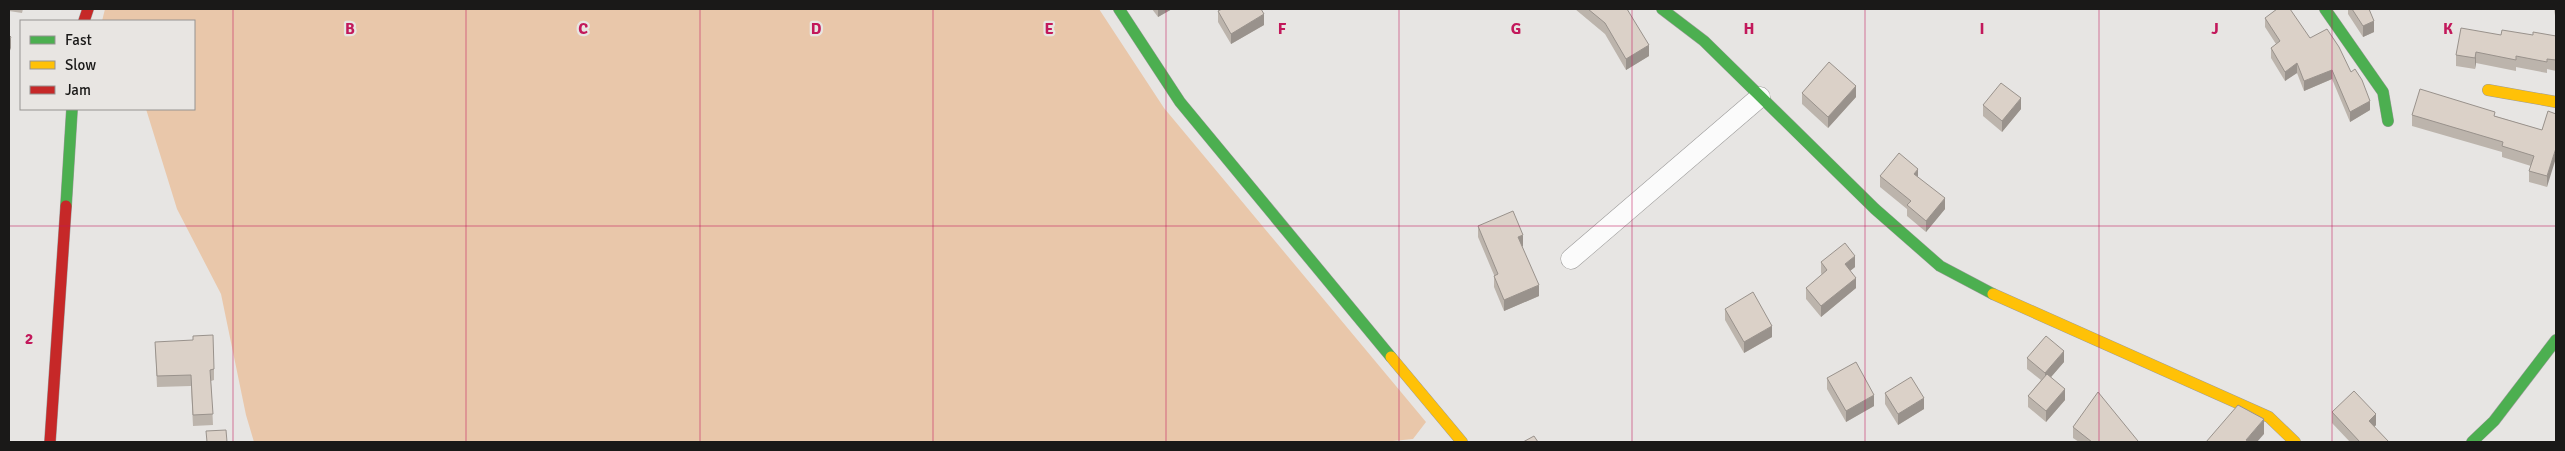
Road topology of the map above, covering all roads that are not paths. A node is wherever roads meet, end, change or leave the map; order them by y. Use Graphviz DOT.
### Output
graph roads {
  1 [pos="1119,9"];
  2 [pos="1662,9"];
  3 [pos="2325,9"];
  4 [pos="2488,90"];
  5 [pos="1760,97"];
  6 [pos="2556,102"];
  7 [pos="72,110"];
  8 [pos="2388,121"];
  9 [pos="1571,259"];
  10 [pos="2556,340"];
  11 [pos="50,442"];
  12 [pos="1462,442"];
  13 [pos="2295,442"];
  14 [pos="2472,442"];
  1 -- 12 [label="street"];
  2 -- 5 [label="street"];
  3 -- 8 [label="street"];
  4 -- 6 [label="street"];
  5 -- 9 [label="street"];
  5 -- 13 [label="street"];
  7 -- 11 [label="street"];
  10 -- 14 [label="street"];
}
